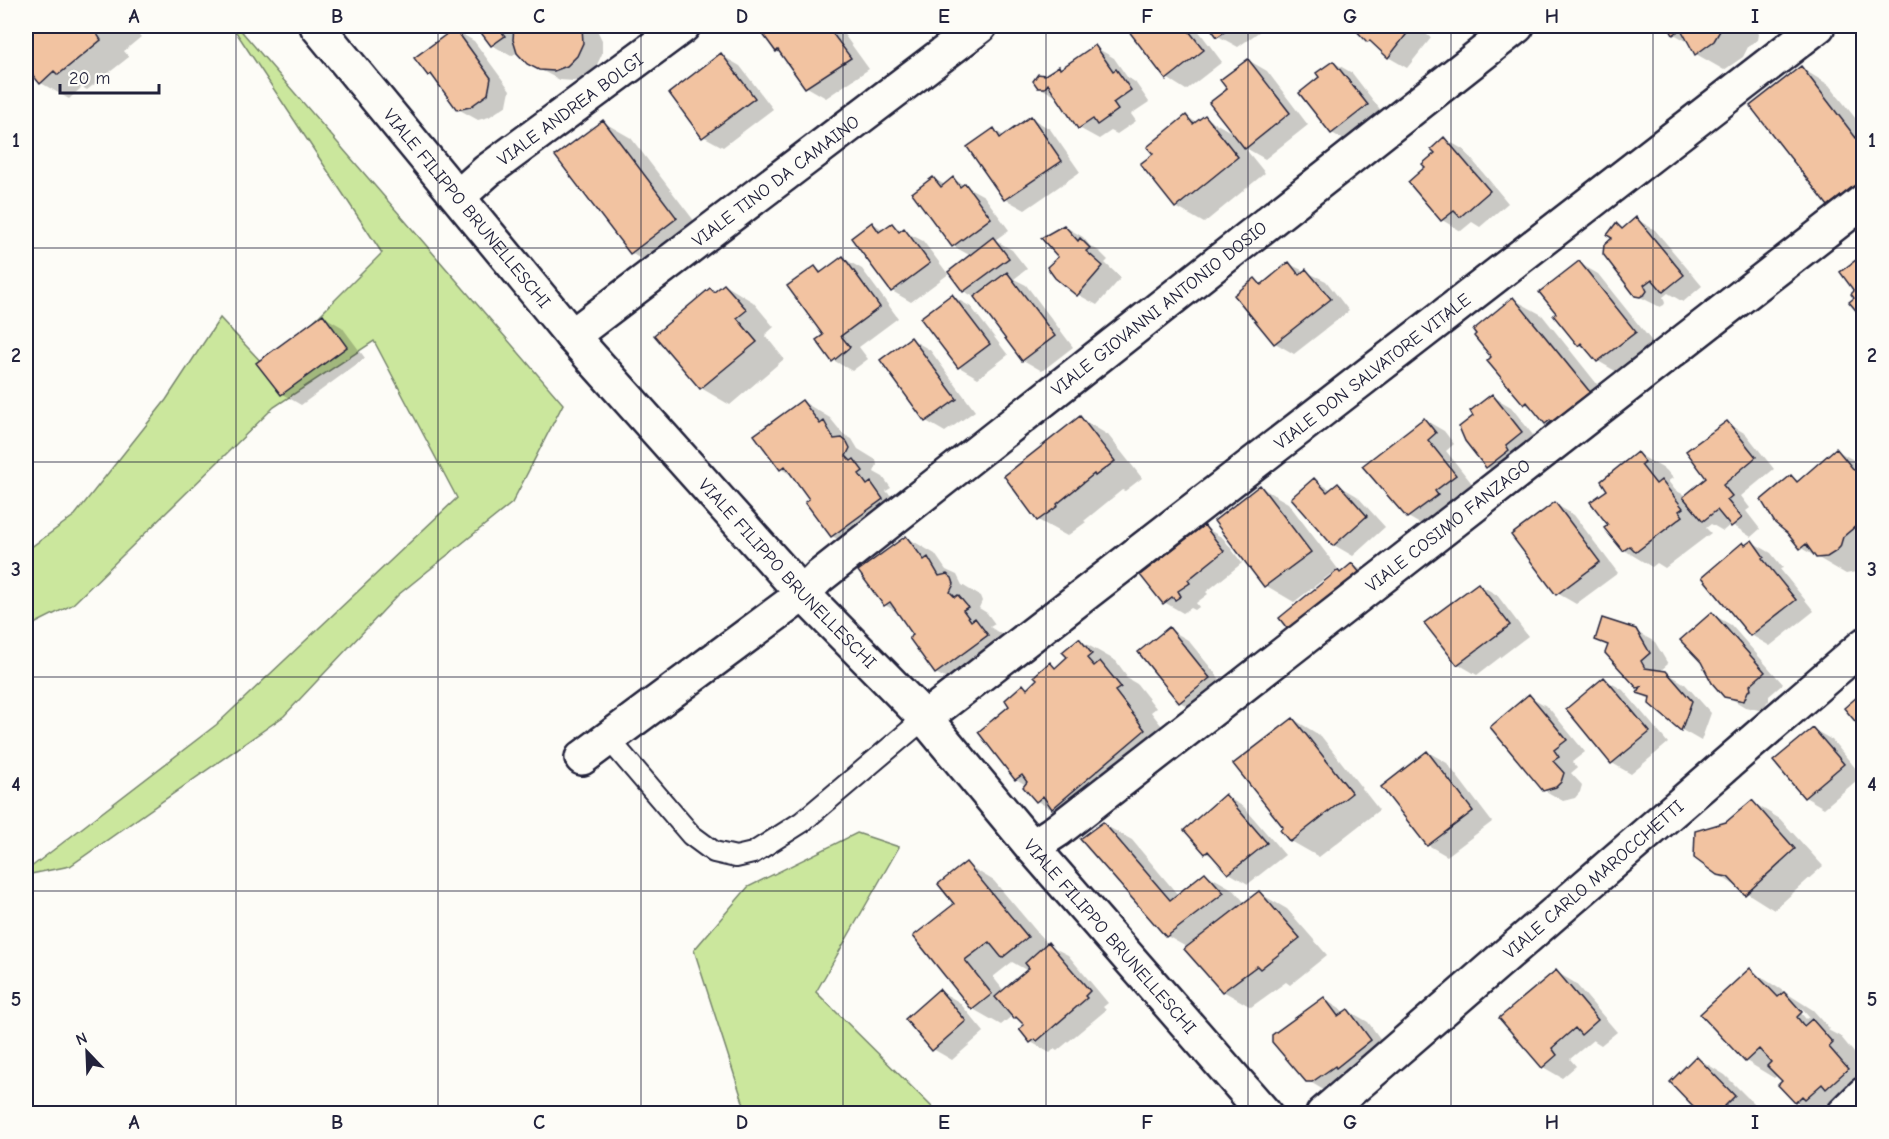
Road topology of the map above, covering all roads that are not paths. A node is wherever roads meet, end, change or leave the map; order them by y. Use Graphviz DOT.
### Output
graph roads {
  1 [pos="317,26"];
  2 [pos="683,26"];
  3 [pos="981,26"];
  4 [pos="1517,26"];
  5 [pos="1818,26"];
  6 [pos="459,196"];
  7 [pos="1863,201"];
  8 [pos="572,336"];
  9 [pos="803,594"];
  10 [pos="1863,645"];
  11 [pos="925,718"];
  12 [pos="608,738"];
  13 [pos="582,758"];
  14 [pos="1032,847"];
  15 [pos="1863,1094"];
  16 [pos="1264,1113"];
  17 [pos="1323,1113"];
  18 [pos="1844,1113"];
  1 -- 6 [label="street, VIALE FILIPPO BRUNELLESCHI"];
  2 -- 6 [label="street, VIALE ANDREA BOLGI"];
  3 -- 8 [label="street, VIALE TINO DA CAMAINO"];
  4 -- 9 [label="street, VIALE GIOVANNI ANTONIO DOSIO"];
  5 -- 11 [label="street, VIALE DON SALVATORE VITALE"];
  6 -- 8 [label="street, VIALE FILIPPO BRUNELLESCHI"];
  7 -- 14 [label="street, VIALE COSIMO FANZAGO"];
  8 -- 9 [label="street, VIALE FILIPPO BRUNELLESCHI"];
  9 -- 11 [label="street, VIALE FILIPPO BRUNELLESCHI"];
  9 -- 12 [label="street, VIALE GIOVANNI ANTONIO DOSIO"];
  10 -- 17 [label="street, VIALE CARLO MAROCCHETTI"];
  11 -- 12 [label="lane"];
  11 -- 14 [label="street, VIALE FILIPPO BRUNELLESCHI"];
  12 -- 13 [label="street, VIALE GIOVANNI ANTONIO DOSIO"];
  14 -- 16 [label="street, VIALE FILIPPO BRUNELLESCHI"];
  15 -- 18 [label="street"];
}
